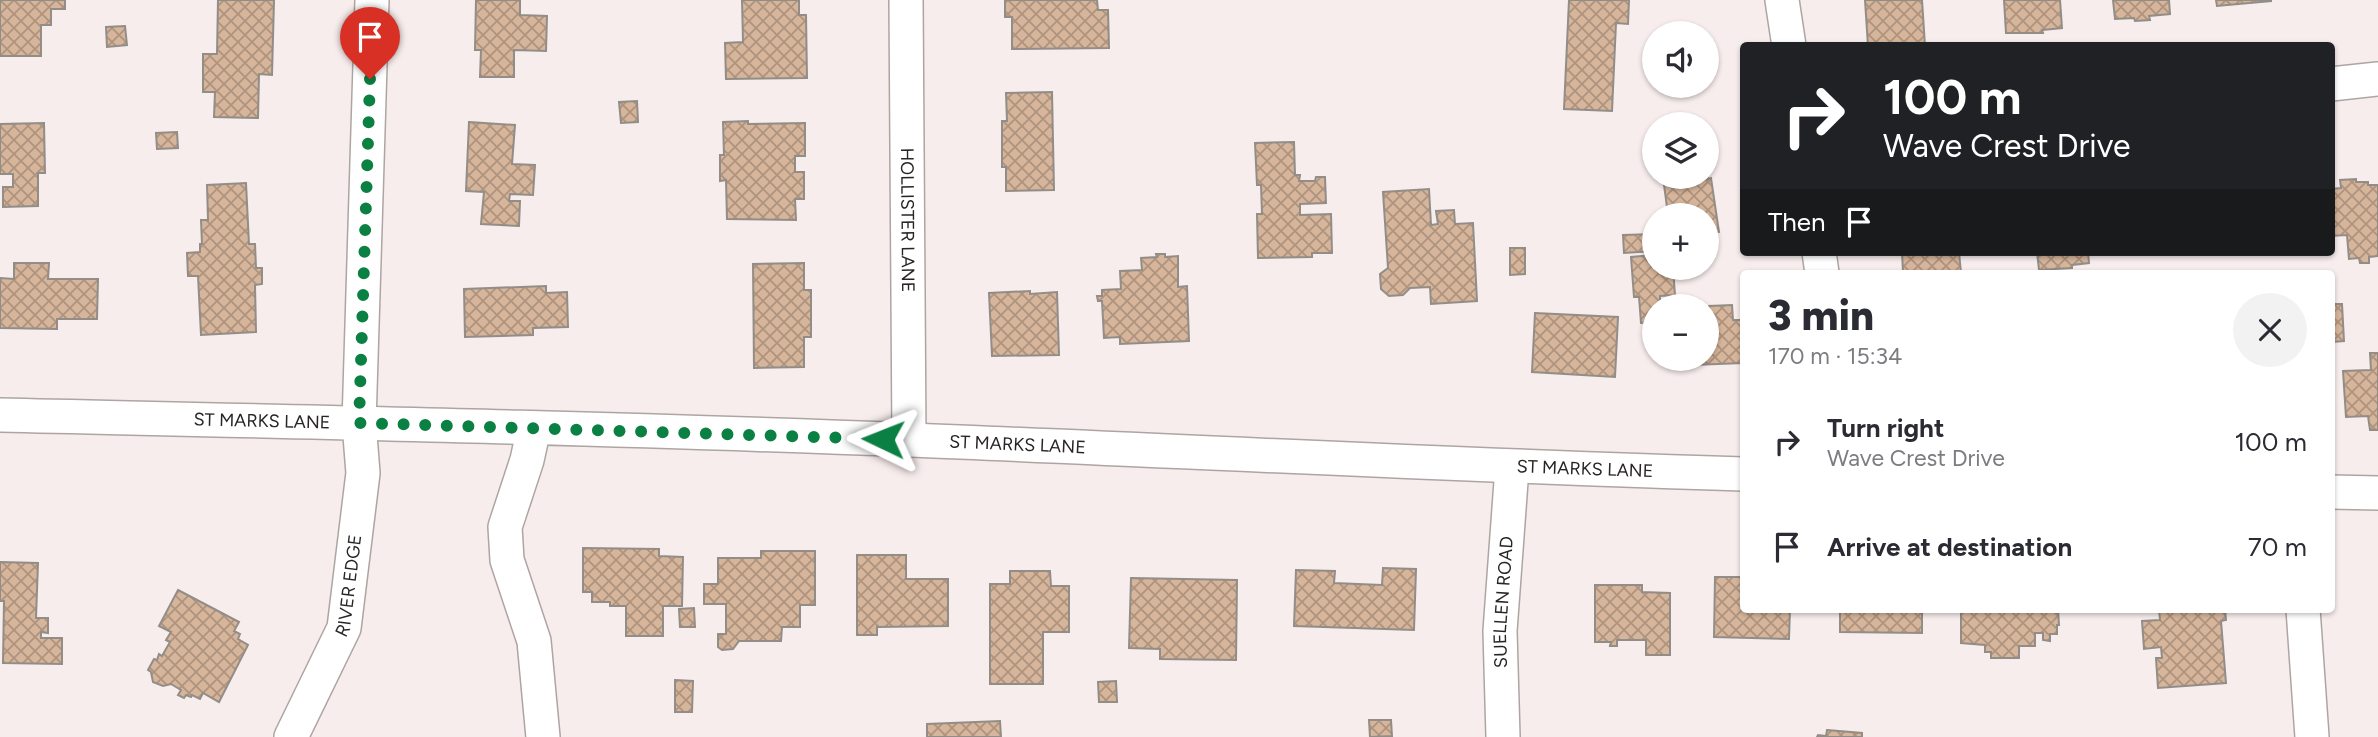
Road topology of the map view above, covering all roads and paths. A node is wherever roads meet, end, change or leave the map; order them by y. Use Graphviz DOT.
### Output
graph roads {
  1 [pos="372,0"];
  2 [pos="906,0"];
  3 [pos="1782,0"];
  4 [pos="1788,42"];
  5 [pos="2378,79"];
  6 [pos="2335,83"];
  7 [pos="0,415"];
  8 [pos="359,423"];
  9 [pos="534,428"];
  10 [pos="909,440"];
  11 [pos="1512,468"];
  12 [pos="1740,474"];
  13 [pos="2335,492"];
  14 [pos="2378,493"];
  15 [pos="2303,613"];
  16 [pos="291,737"];
  17 [pos="543,737"];
  18 [pos="1503,737"];
  19 [pos="2312,737"];
  1 -- 8 [label="street, RIVER EDGE"];
  2 -- 10 [label="street, HOLLISTER LANE"];
  3 -- 4 [label="street"];
  5 -- 6 [label="street"];
  7 -- 8 [label="street, ST MARKS LANE"];
  8 -- 9 [label="street, ST MARKS LANE"];
  8 -- 16 [label="street, RIVER EDGE"];
  9 -- 10 [label="street, ST MARKS LANE"];
  9 -- 17 [label="street"];
  10 -- 11 [label="street, ST MARKS LANE"];
  11 -- 12 [label="street, ST MARKS LANE"];
  11 -- 18 [label="street, SUELLEN ROAD"];
  13 -- 14 [label="street"];
  15 -- 19 [label="street"];
}
